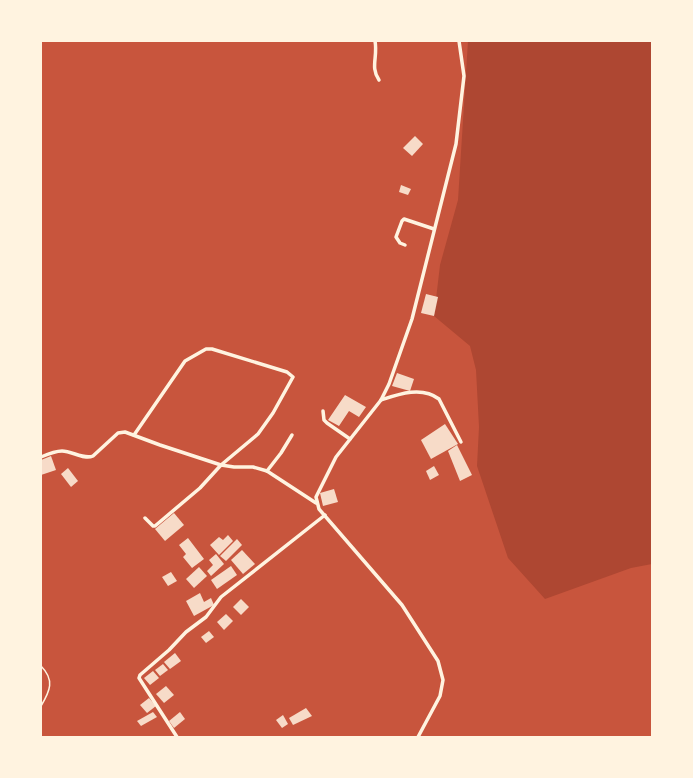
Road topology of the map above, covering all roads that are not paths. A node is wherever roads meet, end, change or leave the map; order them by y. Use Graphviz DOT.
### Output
graph roads {
  1 [pos="375,41"];
  2 [pos="460,41"];
  3 [pos="380,80"];
  4 [pos="434,229"];
  5 [pos="405,245"];
  6 [pos="381,400"];
  7 [pos="323,410"];
  8 [pos="134,435"];
  9 [pos="292,436"];
  10 [pos="350,439"];
  11 [pos="461,442"];
  12 [pos="41,457"];
  13 [pos="221,465"];
  14 [pos="267,471"];
  15 [pos="316,503"];
  16 [pos="325,515"];
  17 [pos="144,518"];
  18 [pos="176,737"];
  19 [pos="418,737"];
  1 -- 3 [label="street"];
  2 -- 4 [label="street"];
  4 -- 5 [label="street"];
  4 -- 6 [label="street"];
  6 -- 10 [label="street"];
  6 -- 11 [label="street"];
  7 -- 10 [label="street"];
  8 -- 12 [label="street"];
  8 -- 13 [label="street"];
  8 -- 13 [label="street"];
  9 -- 14 [label="street"];
  10 -- 15 [label="street"];
  13 -- 14 [label="street"];
  13 -- 17 [label="street"];
  14 -- 15 [label="street"];
  15 -- 16 [label="street"];
  16 -- 18 [label="street"];
  16 -- 19 [label="street"];
}
